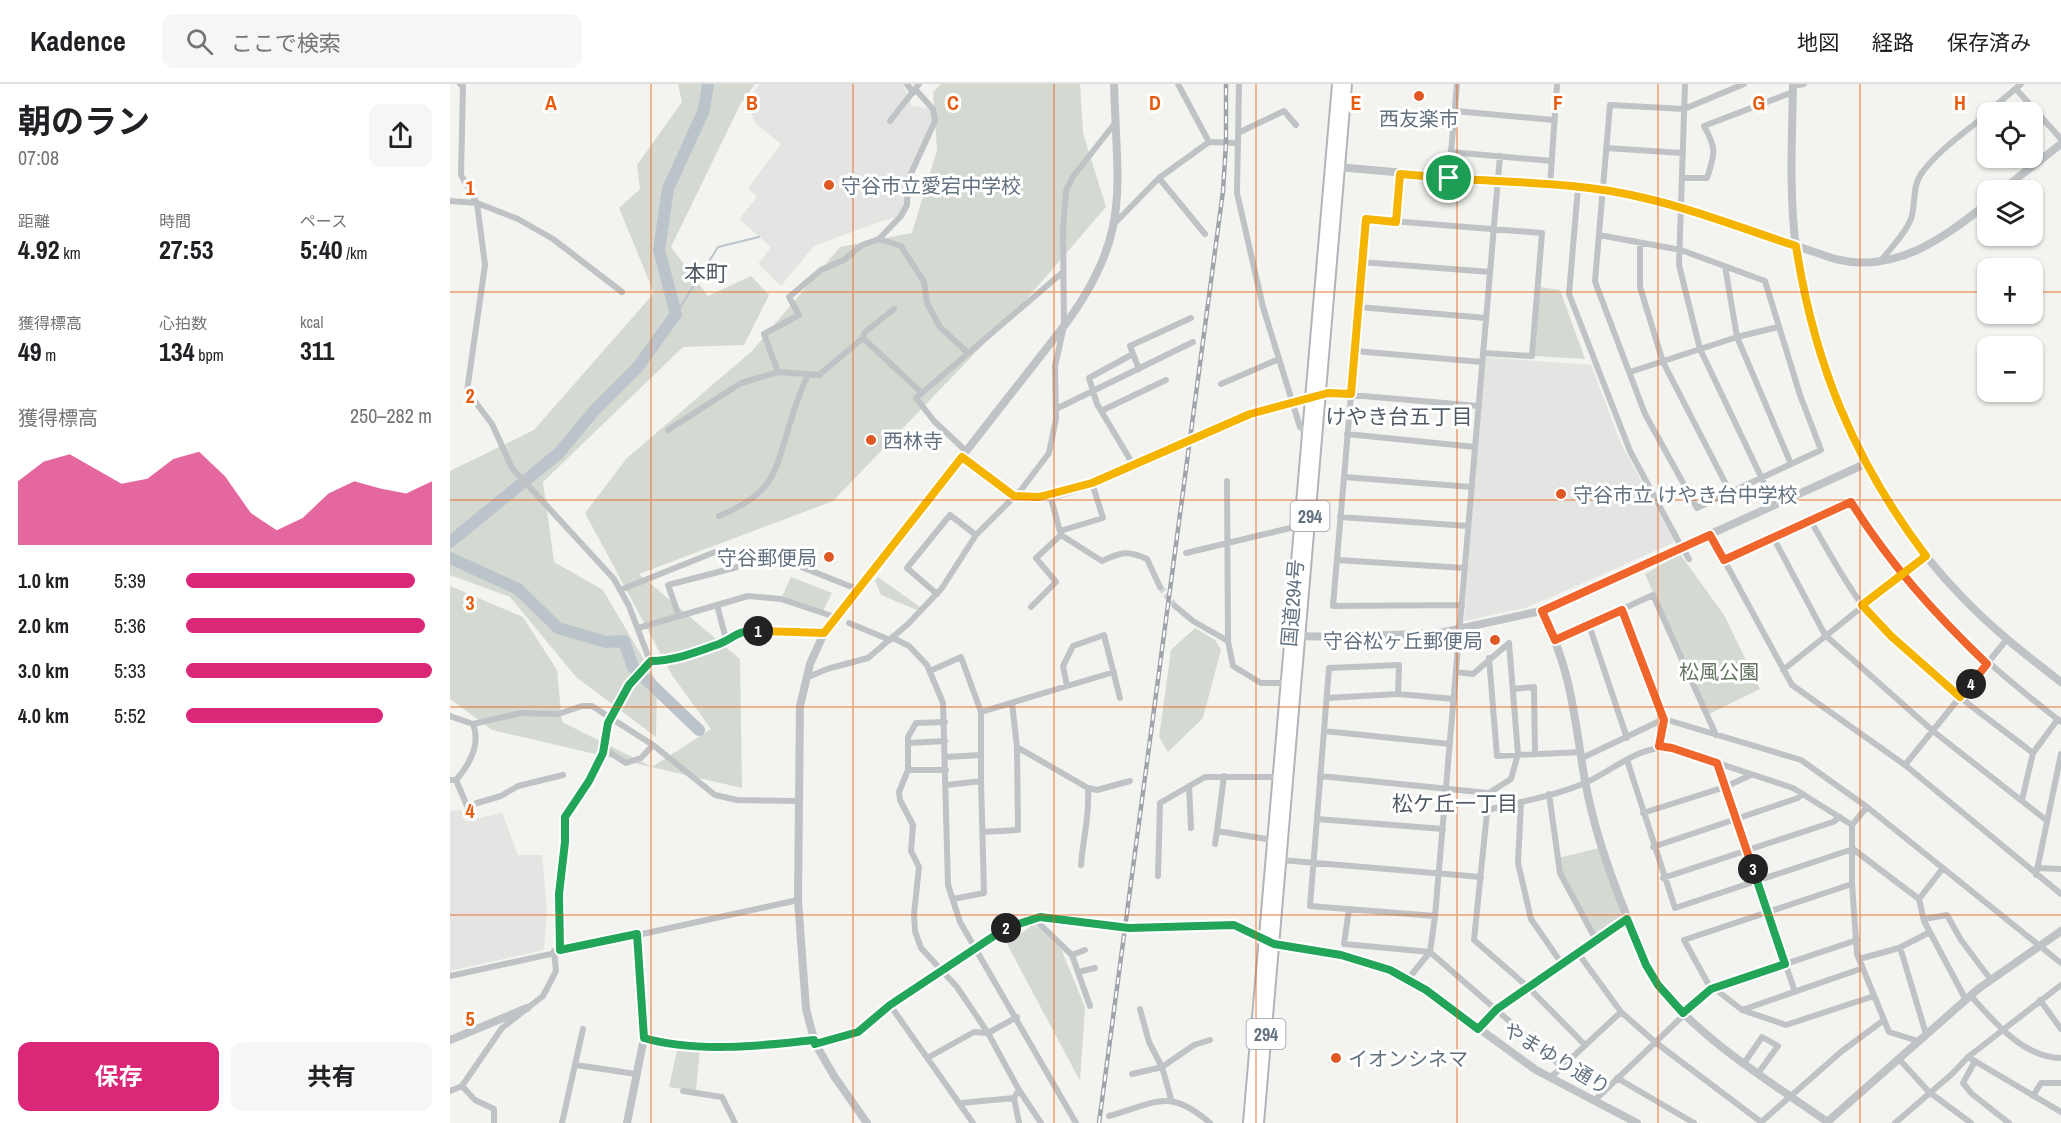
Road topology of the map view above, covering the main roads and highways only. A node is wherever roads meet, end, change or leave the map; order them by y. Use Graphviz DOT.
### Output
graph roads {
  1 [pos="1338,84"];
  2 [pos="1346,84"];
  3 [pos="1335,167"];
  4 [pos="1315,397"];
  5 [pos="1304,525"];
  6 [pos="1295,636"];
  7 [pos="1269,942"];
  8 [pos="1249,1123"];
  9 [pos="1258,1123"];
  1 -- 3 [label="highway, 国道294号 / 294"];
  2 -- 3 [label="highway, 国道294号 / 294"];
  3 -- 4 [label="highway, 国道294号 / 294"];
  4 -- 5 [label="highway, 国道294号 / 294"];
  4 -- 5 [label="highway, 国道294号 / 294"];
  5 -- 6 [label="highway, 国道294号 / 294"];
  6 -- 7 [label="highway, 国道294号 / 294"];
  6 -- 7 [label="highway, 国道294号 / 294"];
  7 -- 8 [label="highway, 国道294号 / 294"];
  7 -- 9 [label="highway, 国道294号 / 294"];
}
